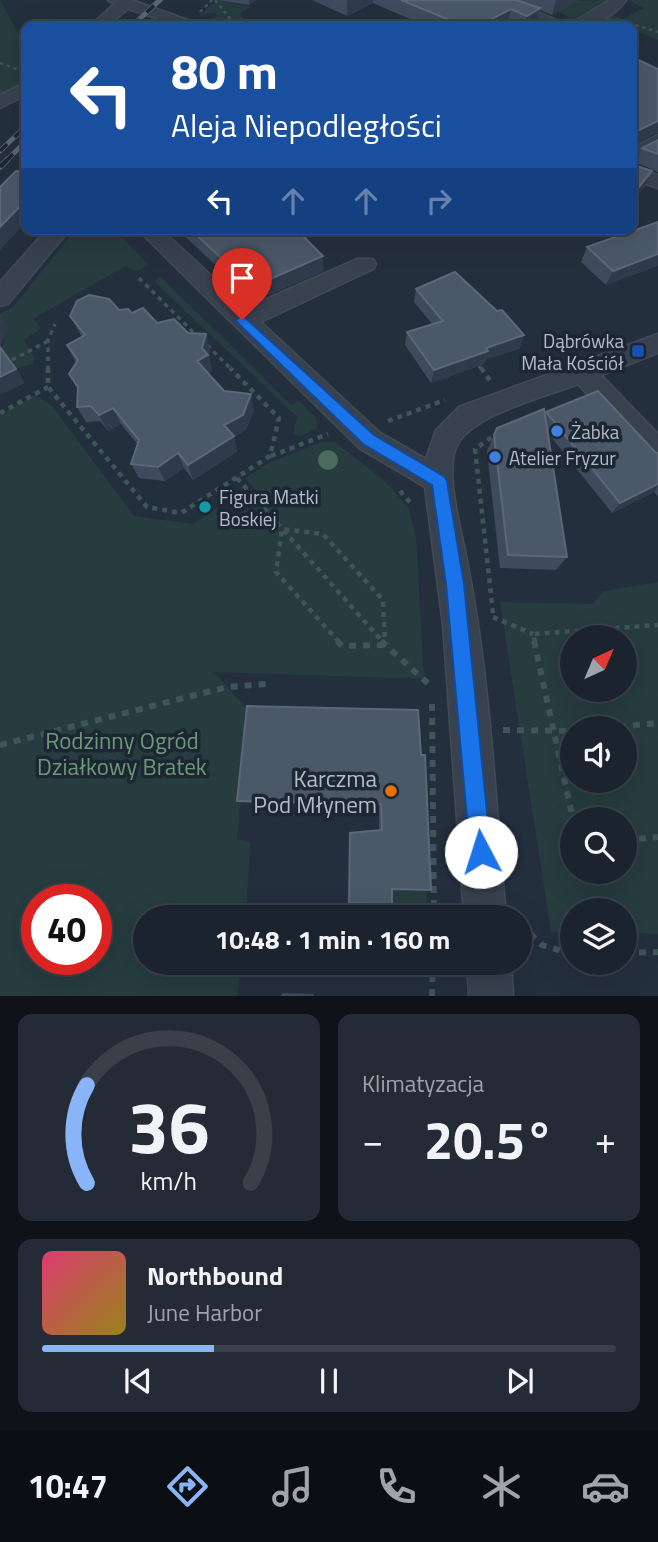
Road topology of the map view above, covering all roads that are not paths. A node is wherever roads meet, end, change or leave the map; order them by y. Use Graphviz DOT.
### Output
graph roads {
  1 [pos="494,0"];
  2 [pos="620,0"];
  3 [pos="121,1"];
  4 [pos="193,7"];
  5 [pos="103,21"];
  6 [pos="169,21"];
  7 [pos="179,21"];
  8 [pos="547,21"];
  9 [pos="585,21"];
  10 [pos="21,90"];
  11 [pos="0,103"];
  12 [pos="658,141"];
  13 [pos="637,153"];
  14 [pos="637,174"];
  15 [pos="658,182"];
  16 [pos="54,235"];
  17 [pos="154,235"];
  18 [pos="365,264"];
  19 [pos="0,298"];
  20 [pos="242,320"];
  21 [pos="658,343"];
  22 [pos="581,372"];
  23 [pos="658,453"];
  24 [pos="439,481"];
  25 [pos="484,905"];
  26 [pos="490,975"];
  27 [pos="491,996"];
  1 -- 8 [label="street"];
  2 -- 9 [label="street"];
  3 -- 5 [label="street"];
  3 -- 6 [label="street"];
  4 -- 7 [label="street"];
  10 -- 11 [label="street"];
  12 -- 13 [label="street"];
  14 -- 15 [label="street"];
  16 -- 19 [label="street"];
  17 -- 20 [label="street"];
  18 -- 20 [label="street"];
  20 -- 24 [label="street"];
  21 -- 22 [label="street"];
  22 -- 23 [label="street"];
  22 -- 24 [label="street"];
  24 -- 25 [label="street"];
  26 -- 27 [label="street"];
}
